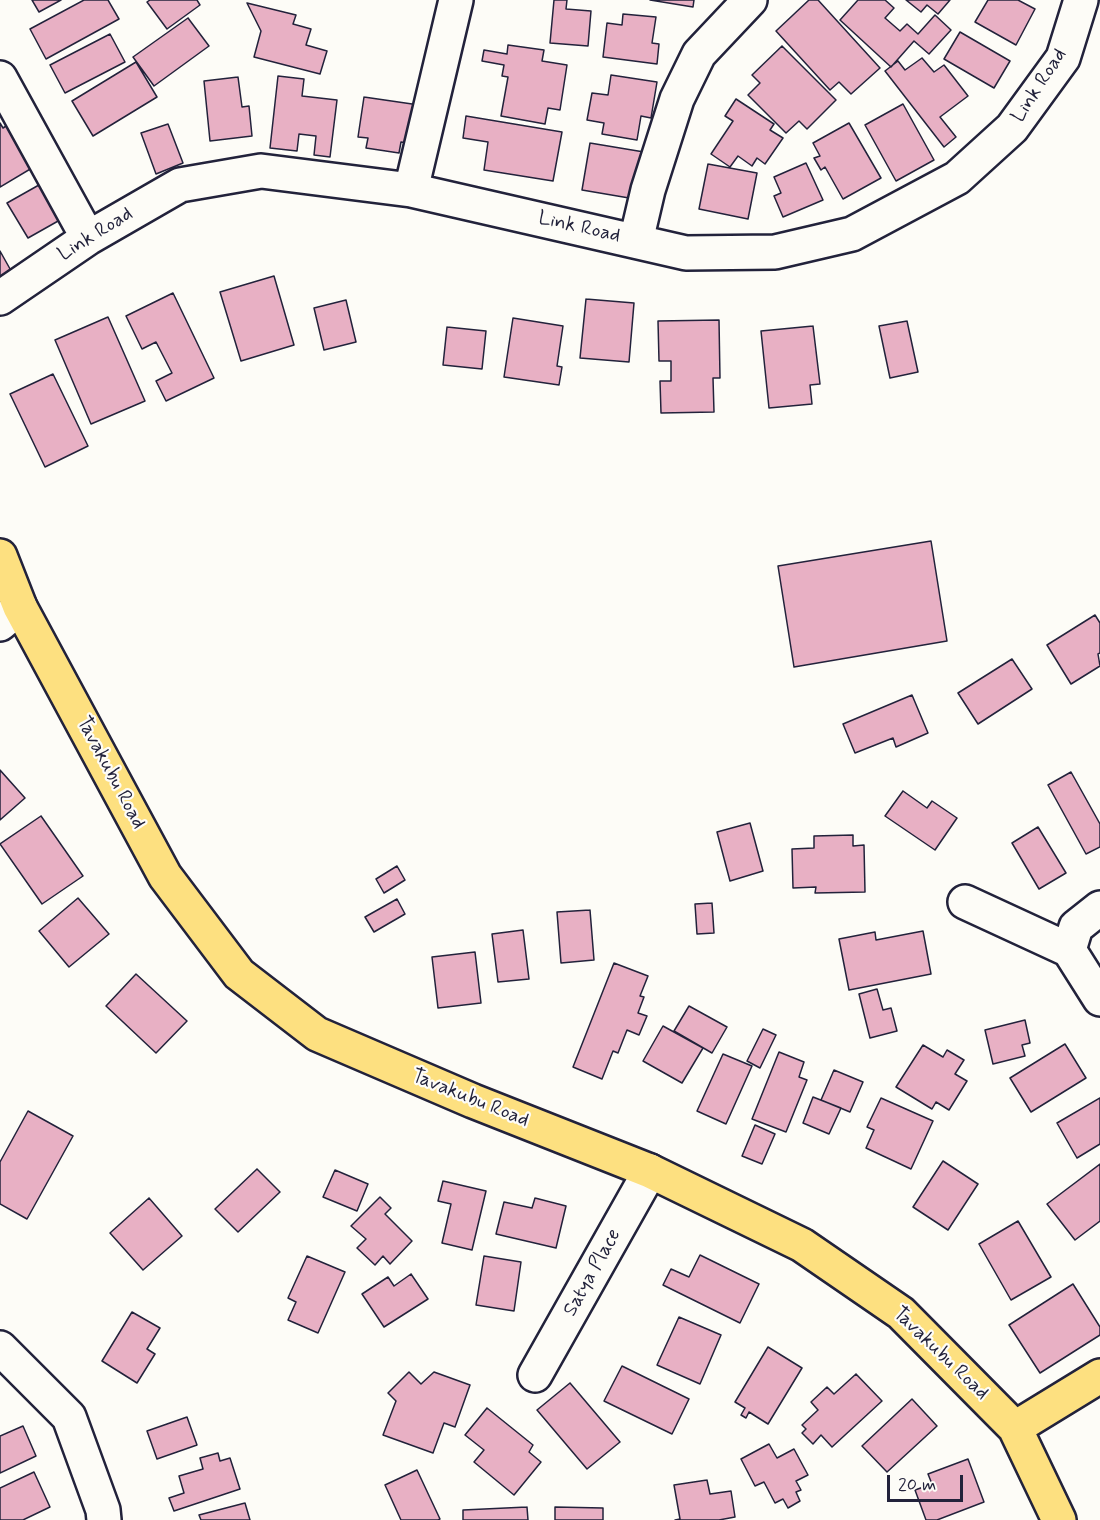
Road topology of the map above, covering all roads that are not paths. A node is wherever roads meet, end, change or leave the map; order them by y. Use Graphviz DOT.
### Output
graph roads {
  1 [pos="456,0"];
  2 [pos="750,0"];
  3 [pos="1081,0"];
  4 [pos="0,78"];
  5 [pos="411,190"];
  6 [pos="88,238"];
  7 [pos="636,241"];
  8 [pos="0,298"];
  9 [pos="0,556"];
  10 [pos="10,616"];
  11 [pos="965,903"];
  12 [pos="1100,908"];
  13 [pos="1070,950"];
  14 [pos="1100,999"];
  15 [pos="650,1171"];
  16 [pos="0,1348"];
  17 [pos="536,1375"];
  18 [pos="1100,1376"];
  19 [pos="1015,1428"];
  20 [pos="104,1520"];
  21 [pos="1059,1520"];
  1 -- 5 [label="street"];
  2 -- 7 [label="street"];
  3 -- 7 [label="street, Link Road"];
  4 -- 6 [label="street"];
  5 -- 6 [label="street, Link Road"];
  5 -- 7 [label="street, Link Road"];
  6 -- 8 [label="street, Link Road"];
  9 -- 10 [label="main road, Tavakubu Road"];
  10 -- 15 [label="main road, Tavakubu Road"];
  11 -- 13 [label="street"];
  12 -- 13 [label="street"];
  13 -- 14 [label="street"];
  15 -- 17 [label="street, Satya Place"];
  15 -- 19 [label="main road, Tavakubu Road"];
  16 -- 20 [label="street"];
  18 -- 19 [label="main road"];
  19 -- 21 [label="main road, Tavakubu Road"];
}
